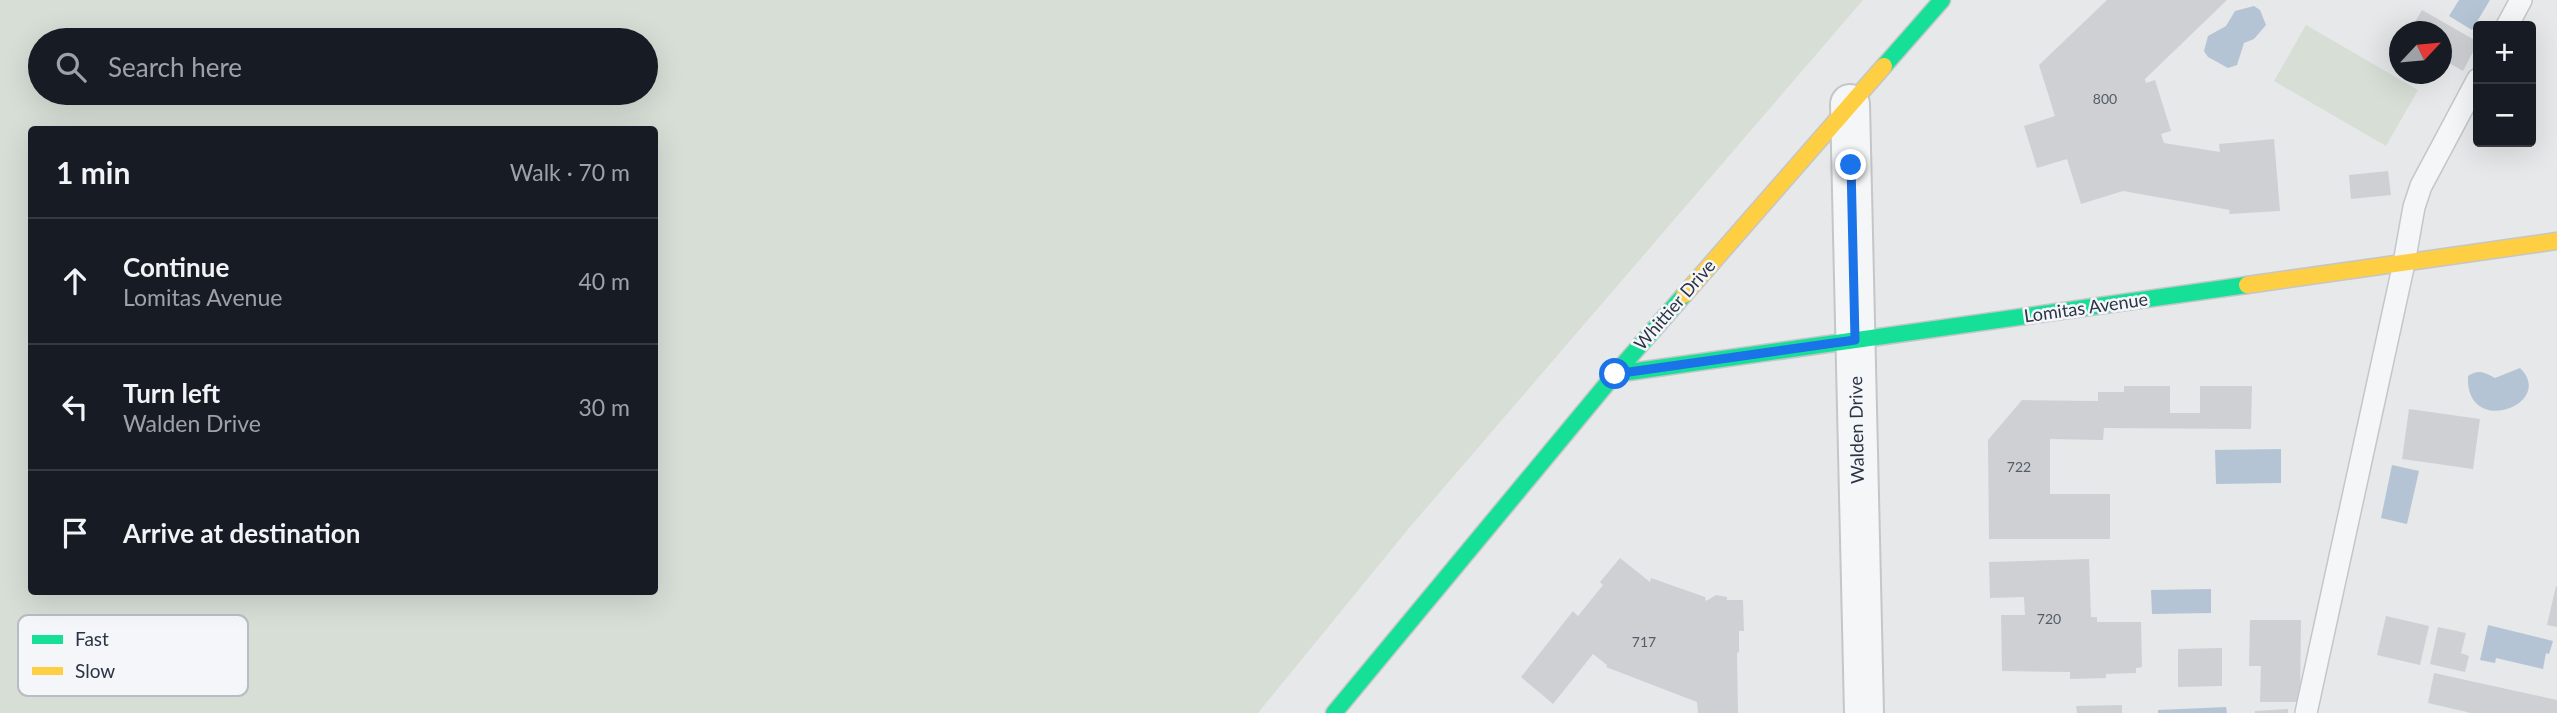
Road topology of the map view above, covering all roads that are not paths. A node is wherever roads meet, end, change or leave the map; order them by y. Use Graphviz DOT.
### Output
graph roads {
  1 [pos="1942,0"];
  2 [pos="2521,0"];
  3 [pos="2510,21"];
  4 [pos="2475,84"];
  5 [pos="1850,104"];
  6 [pos="2557,241"];
  7 [pos="2404,263"];
  8 [pos="1855,340"];
  9 [pos="1615,374"];
  10 [pos="1334,713"];
  11 [pos="1864,713"];
  12 [pos="2306,713"];
  1 -- 5 [label="street, Whittier Drive"];
  2 -- 3 [label="lane"];
  4 -- 7 [label="lane"];
  5 -- 8 [label="street, Walden Drive"];
  5 -- 9 [label="street, Whittier Drive"];
  6 -- 7 [label="street, Lomitas Avenue"];
  7 -- 8 [label="street, Lomitas Avenue"];
  7 -- 12 [label="lane"];
  8 -- 9 [label="street, Lomitas Avenue"];
  8 -- 11 [label="street, Walden Drive"];
  9 -- 10 [label="street, Whittier Drive"];
}
